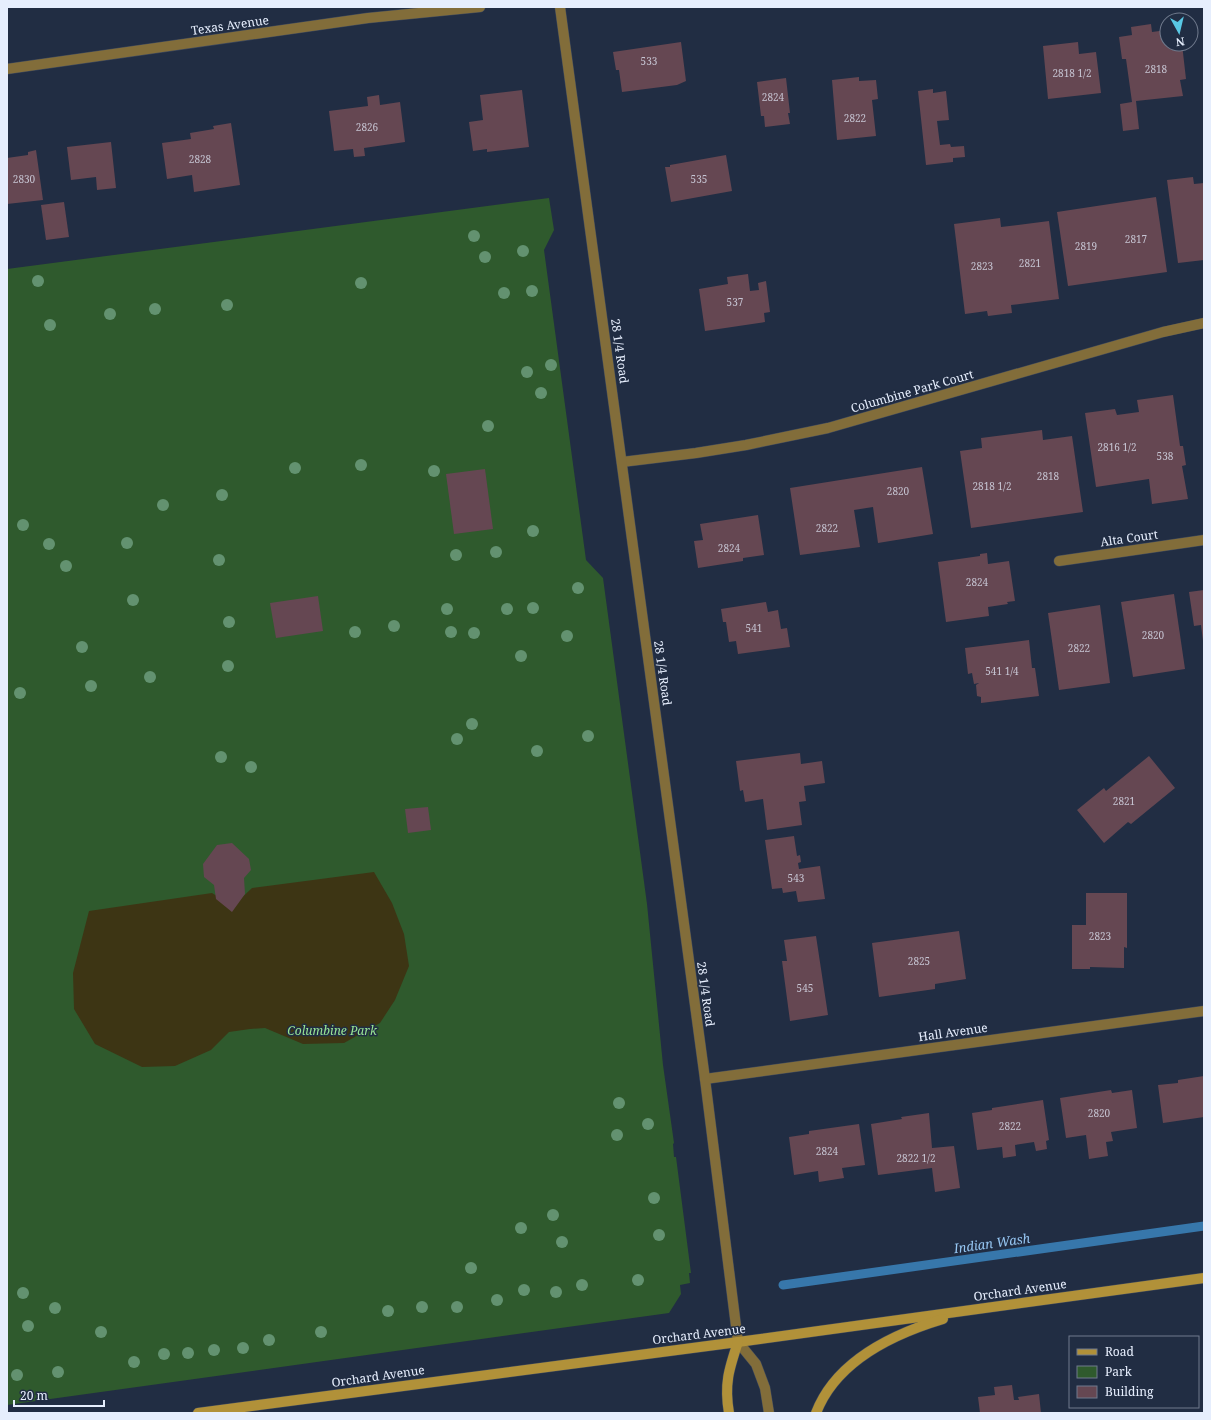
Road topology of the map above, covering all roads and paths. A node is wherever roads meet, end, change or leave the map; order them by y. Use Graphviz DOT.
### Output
graph roads {
  1 [pos="480,7"];
  2 [pos="560,7"];
  3 [pos="7,69"];
  4 [pos="1204,323"];
  5 [pos="622,462"];
  6 [pos="1204,540"];
  7 [pos="1058,561"];
  8 [pos="1204,1011"];
  9 [pos="705,1079"];
  10 [pos="1204,1278"];
  11 [pos="969,1310"];
  12 [pos="738,1342"];
  13 [pos="198,1413"];
  14 [pos="729,1413"];
  15 [pos="769,1413"];
  16 [pos="816,1413"];
  1 -- 3 [label="street, Texas Avenue"];
  2 -- 5 [label="street, 28 1/4 Road"];
  4 -- 5 [label="street, Columbine Park Court"];
  5 -- 9 [label="street, 28 1/4 Road"];
  6 -- 7 [label="street, Alta Court"];
  8 -- 9 [label="street, Hall Avenue"];
  9 -- 12 [label="street, 28 1/4 Road"];
  10 -- 11 [label="main road, Orchard Avenue"];
  11 -- 12 [label="main road, Orchard Avenue"];
  11 -- 16 [label="main road"];
  12 -- 13 [label="main road, Orchard Avenue"];
  12 -- 14 [label="main road, 28 1/4 Road"];
  12 -- 15 [label="street"];
}
